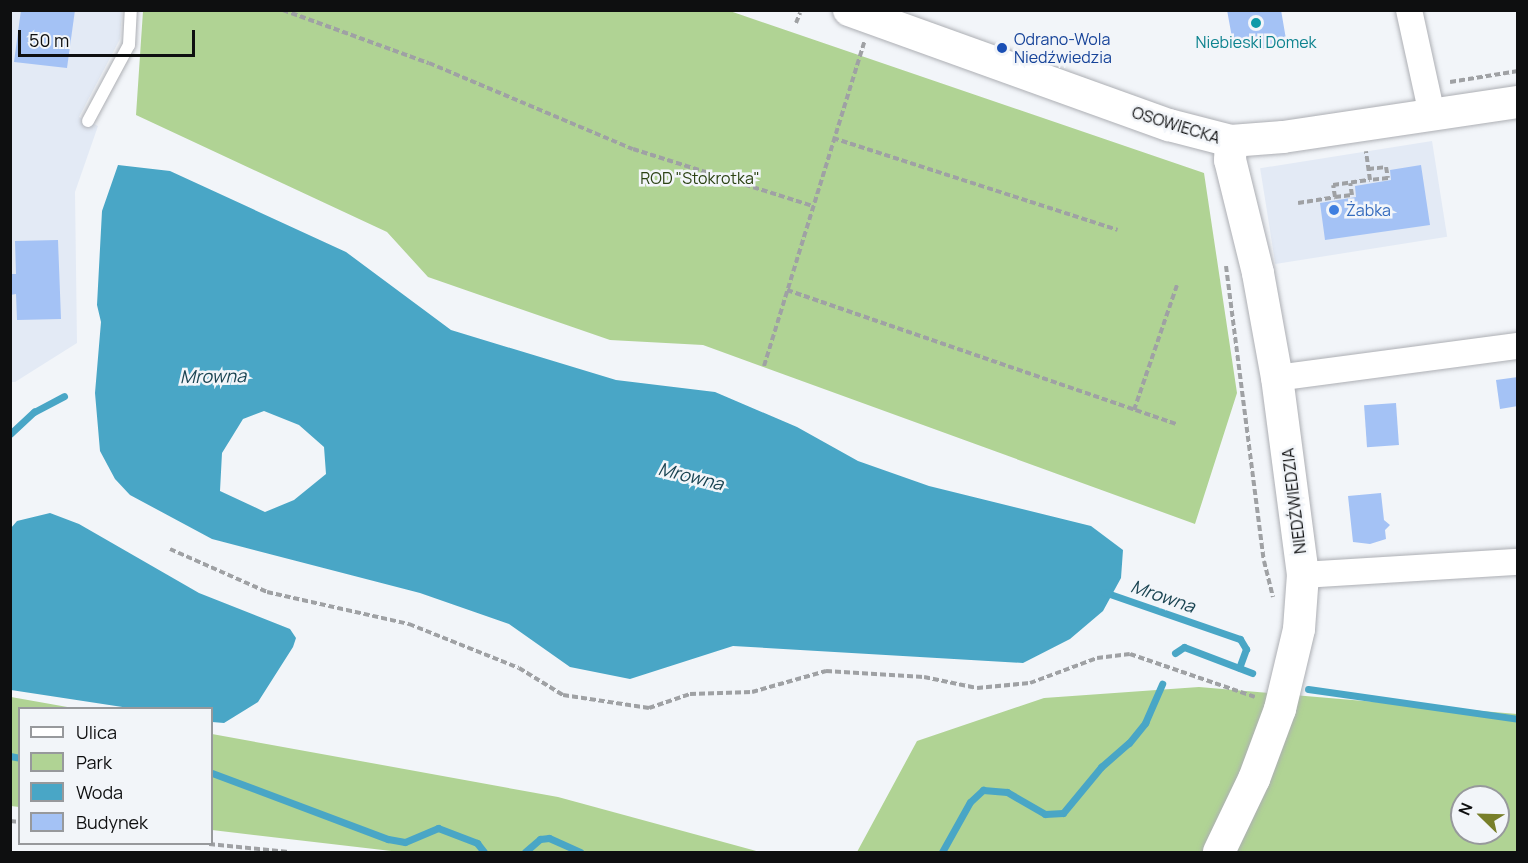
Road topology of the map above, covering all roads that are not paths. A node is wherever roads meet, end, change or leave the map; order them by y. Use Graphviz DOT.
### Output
graph roads {
  1 [pos="131,10"];
  2 [pos="1409,10"];
  3 [pos="861,15"];
  4 [pos="1518,102"];
  5 [pos="1432,115"];
  6 [pos="88,121"];
  7 [pos="1231,141"];
  8 [pos="1518,346"];
  9 [pos="1277,378"];
  10 [pos="1518,562"];
  11 [pos="1303,575"];
  12 [pos="1219,852"];
  1 -- 6 [label="lane"];
  2 -- 5 [label="street"];
  3 -- 7 [label="street, OSOWIECKA"];
  4 -- 5 [label="street, OSOWIECKA"];
  5 -- 7 [label="street, OSOWIECKA"];
  7 -- 9 [label="street, NIEDŹWIEDZIA"];
  8 -- 9 [label="street"];
  9 -- 11 [label="street, NIEDŹWIEDZIA"];
  10 -- 11 [label="street"];
  11 -- 12 [label="street, NIEDŹWIEDZIA"];
}
